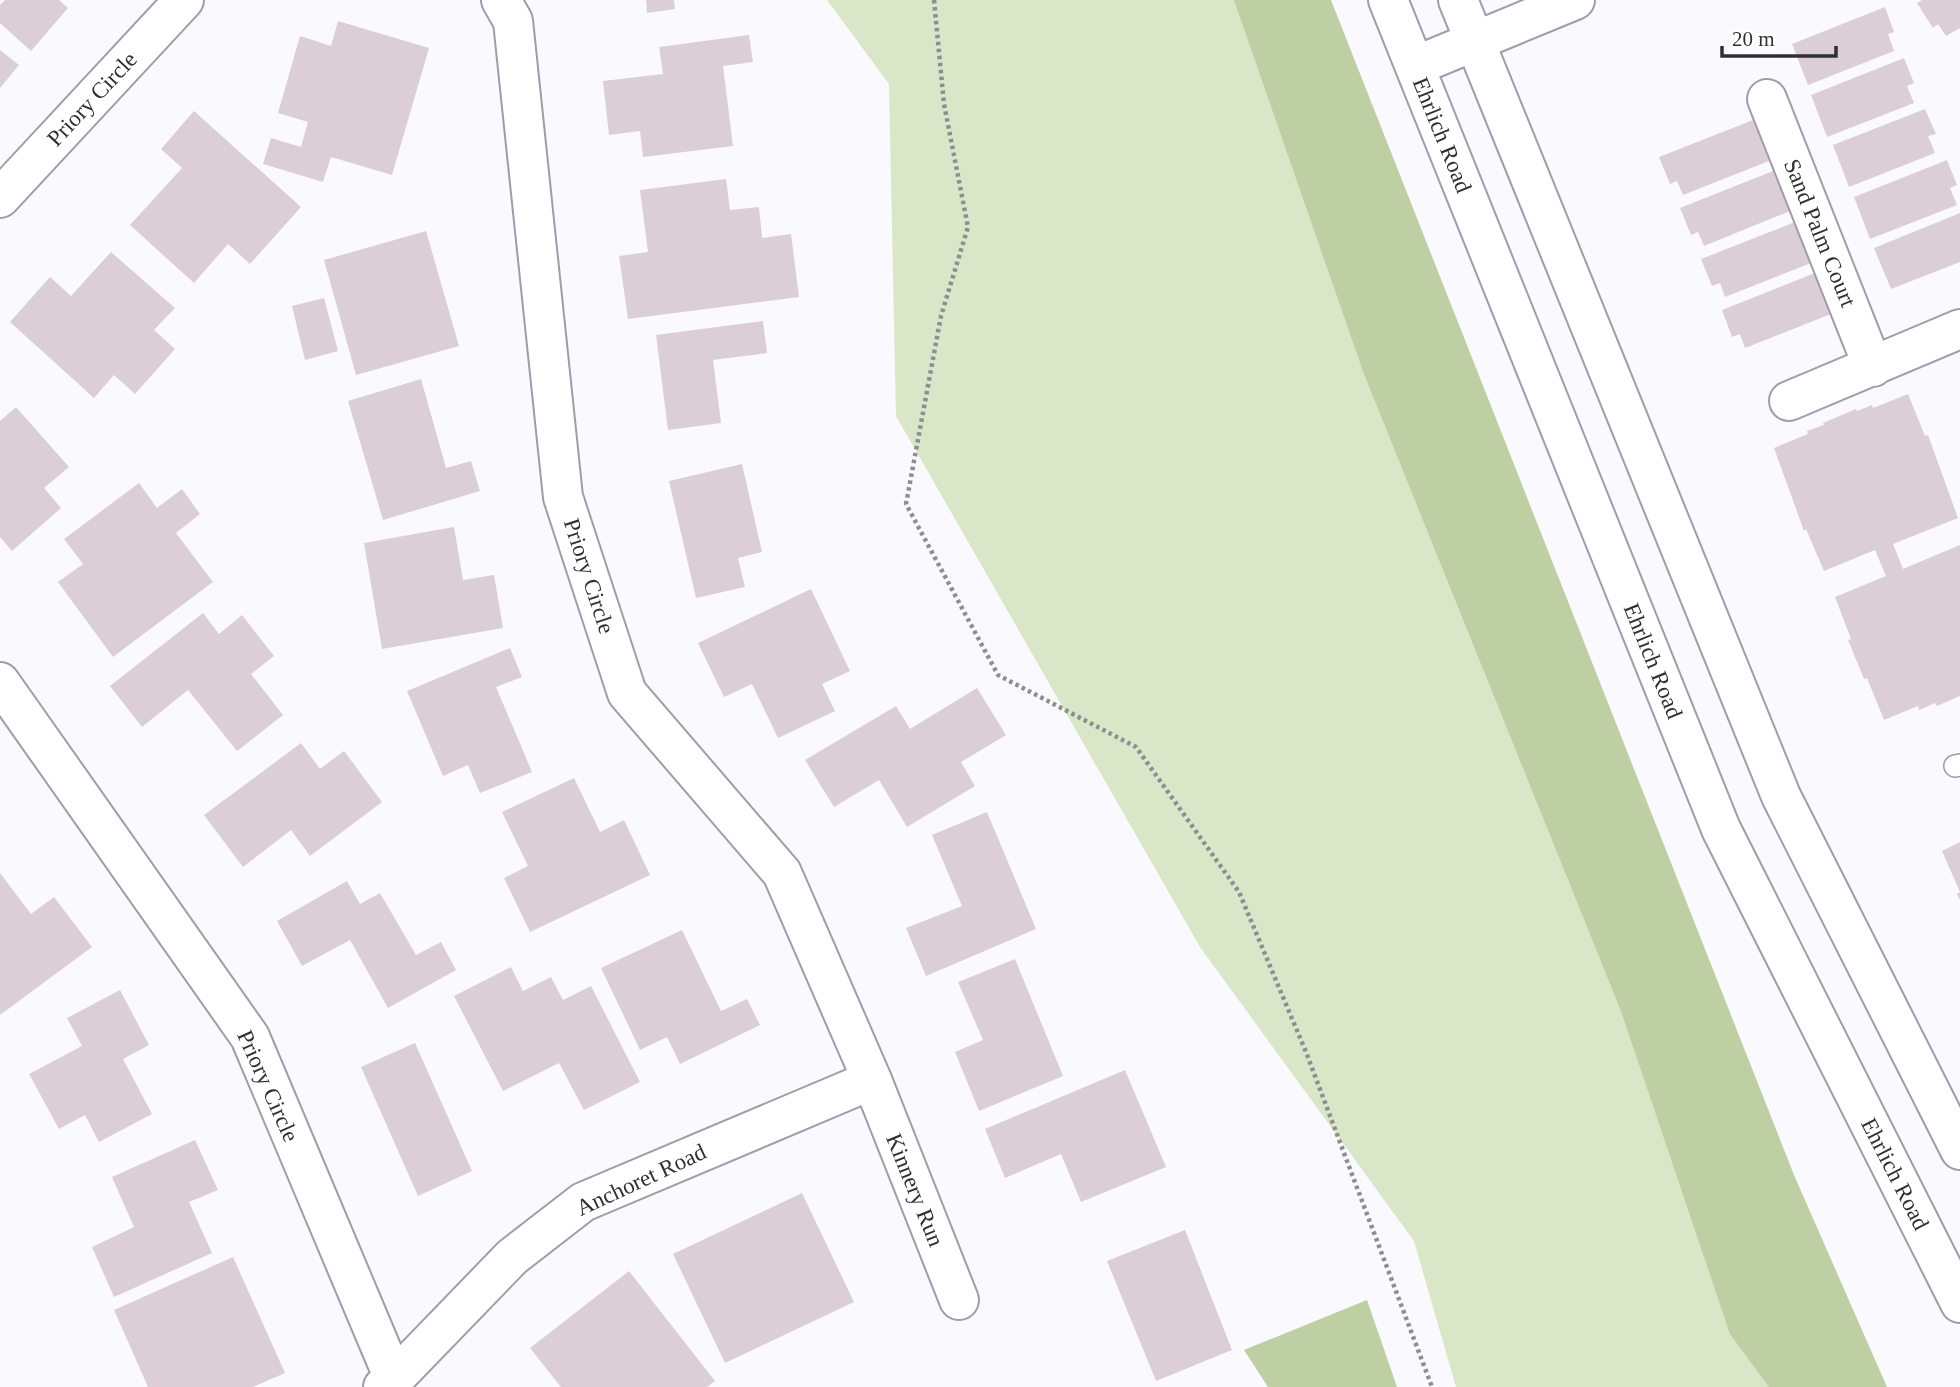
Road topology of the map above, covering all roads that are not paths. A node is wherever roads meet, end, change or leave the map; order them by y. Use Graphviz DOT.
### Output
graph roads {
  1 [pos="184,0"];
  2 [pos="501,0"];
  3 [pos="1388,0"];
  4 [pos="1458,0"];
  5 [pos="1575,0"];
  6 [pos="1474,42"];
  7 [pos="1415,66"];
  8 [pos="1767,99"];
  9 [pos="0,198"];
  10 [pos="1960,329"];
  11 [pos="1873,367"];
  12 [pos="1789,401"];
  13 [pos="0,682"];
  14 [pos="872,1080"];
  15 [pos="1960,1150"];
  16 [pos="959,1300"];
  17 [pos="1960,1303"];
  18 [pos="388,1383"];
  1 -- 9 [label="street, Priory Circle"];
  2 -- 14 [label="street, Priory Circle"];
  3 -- 7 [label="street, Ehrlich Road"];
  4 -- 6 [label="street"];
  5 -- 6 [label="street"];
  6 -- 7 [label="street"];
  6 -- 15 [label="street"];
  7 -- 17 [label="street, Ehrlich Road"];
  8 -- 11 [label="street, Sand Palm Court"];
  10 -- 11 [label="street"];
  11 -- 12 [label="street"];
  13 -- 18 [label="street, Priory Circle"];
  14 -- 16 [label="street, Kinnery Run"];
  14 -- 18 [label="street, Anchoret Road"];
}
